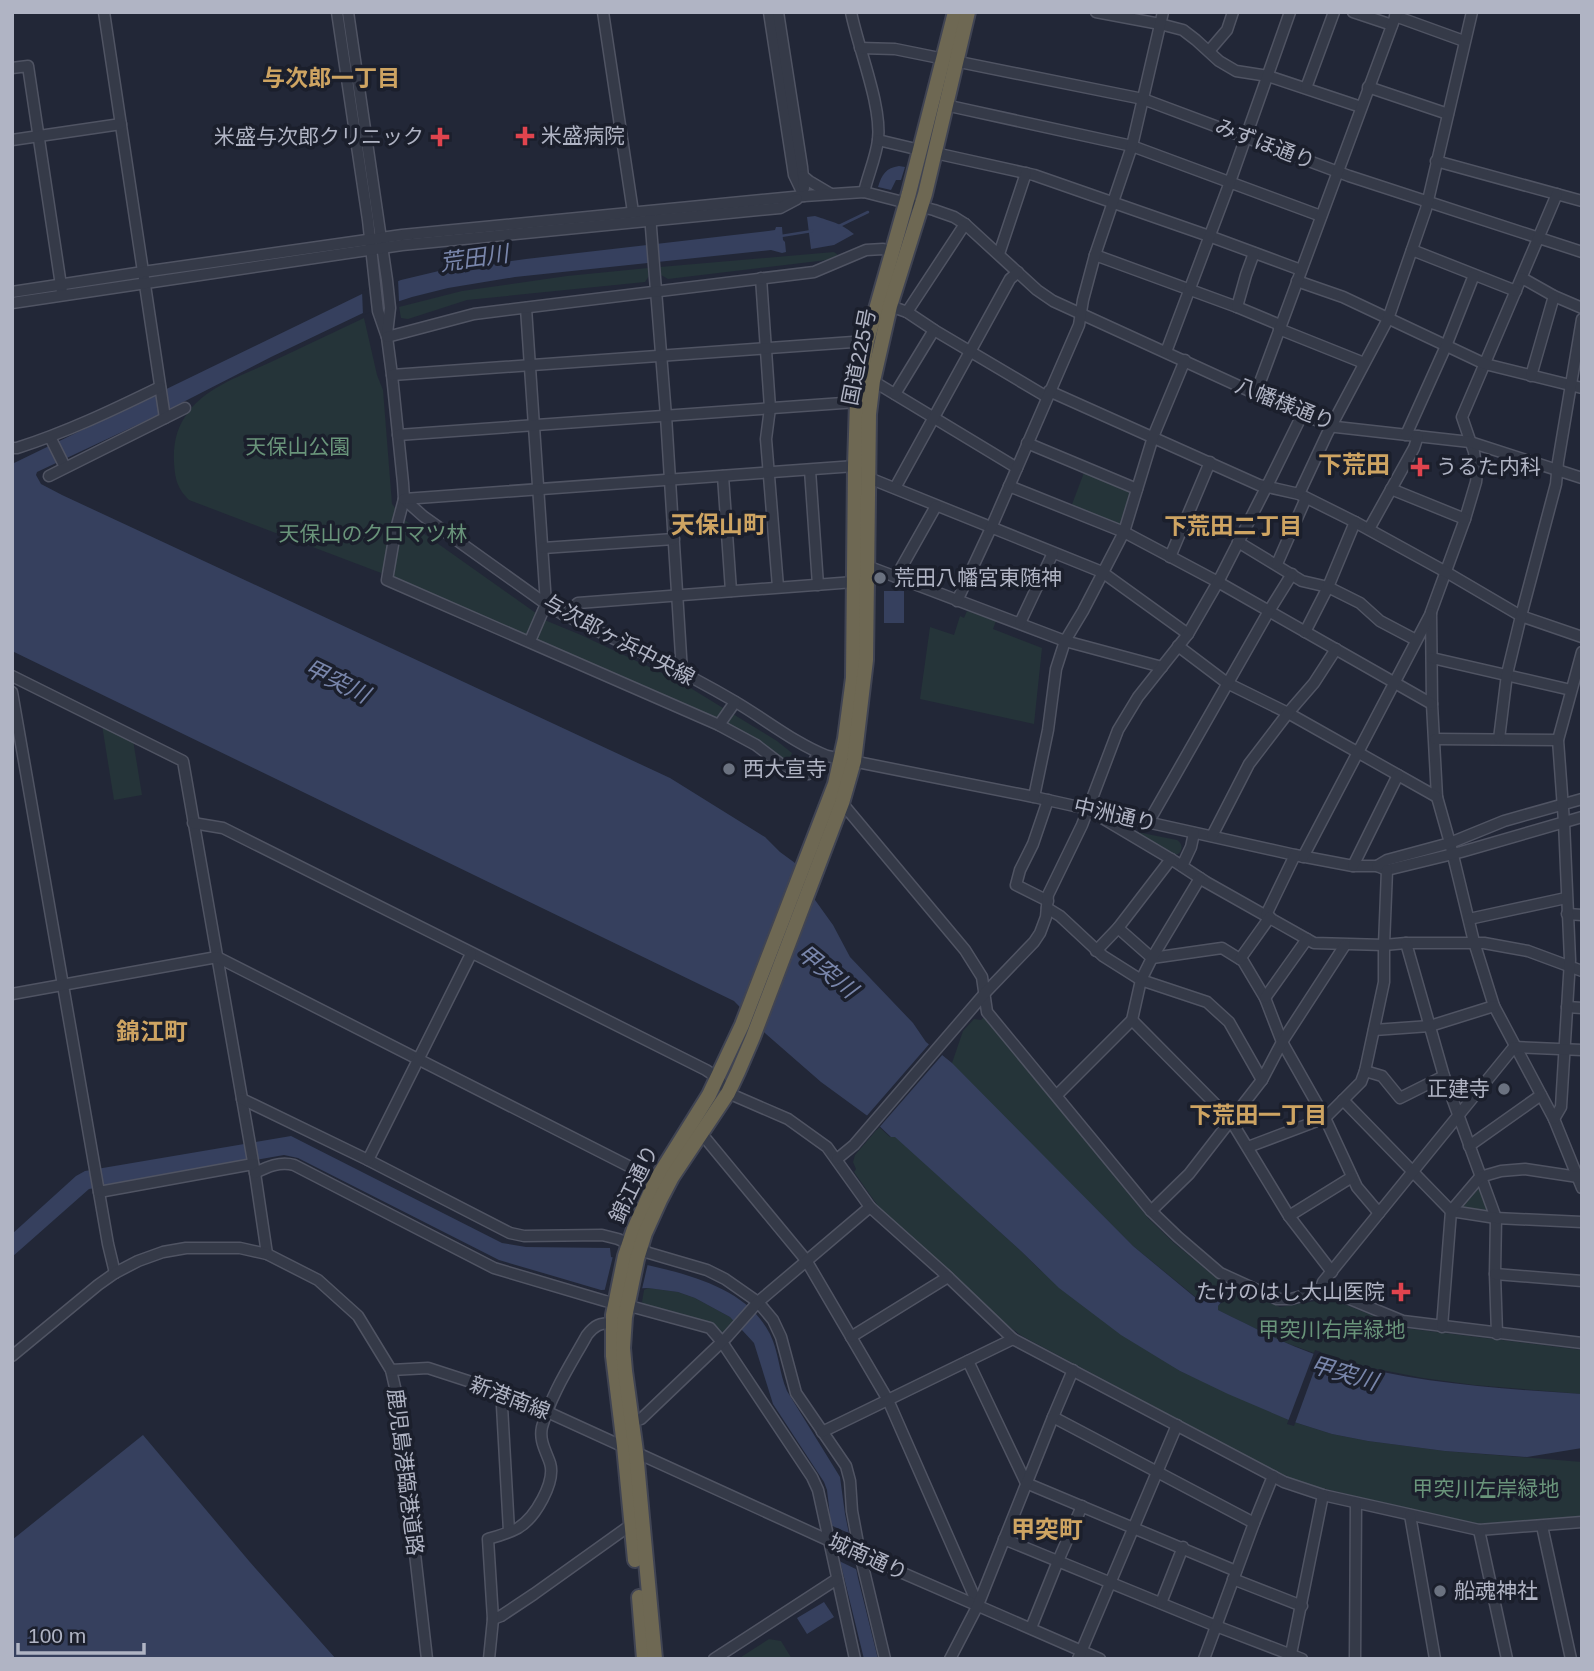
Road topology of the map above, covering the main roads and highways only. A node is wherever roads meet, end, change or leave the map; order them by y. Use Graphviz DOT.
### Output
graph roads {
  1 [pos="955,12"];
  2 [pos="968,12"];
  3 [pos="949,60"];
  4 [pos="927,155"];
  5 [pos="848,760"];
  6 [pos="632,1252"];
  7 [pos="622,1302"];
  8 [pos="630,1449"];
  9 [pos="644,1659"];
  10 [pos="654,1659"];
  1 -- 3 [label="highway, 国道225号"];
  2 -- 3 [label="highway, 国道225号"];
  3 -- 4 [label="highway, 国道225号"];
  3 -- 4 [label="highway, 国道225号"];
  4 -- 5 [label="highway, 国道225号"];
  4 -- 5 [label="highway, 国道225号"];
  5 -- 6 [label="highway, 錦江通り"];
  5 -- 6 [label="highway, 錦江通り"];
  6 -- 7 [label="highway, 錦江通り"];
  7 -- 8 [label="highway, 錦江通り"];
  7 -- 8 [label="highway, 錦江通り"];
  8 -- 9 [label="highway, 錦江通り"];
  8 -- 10 [label="highway, 錦江通り"];
}
